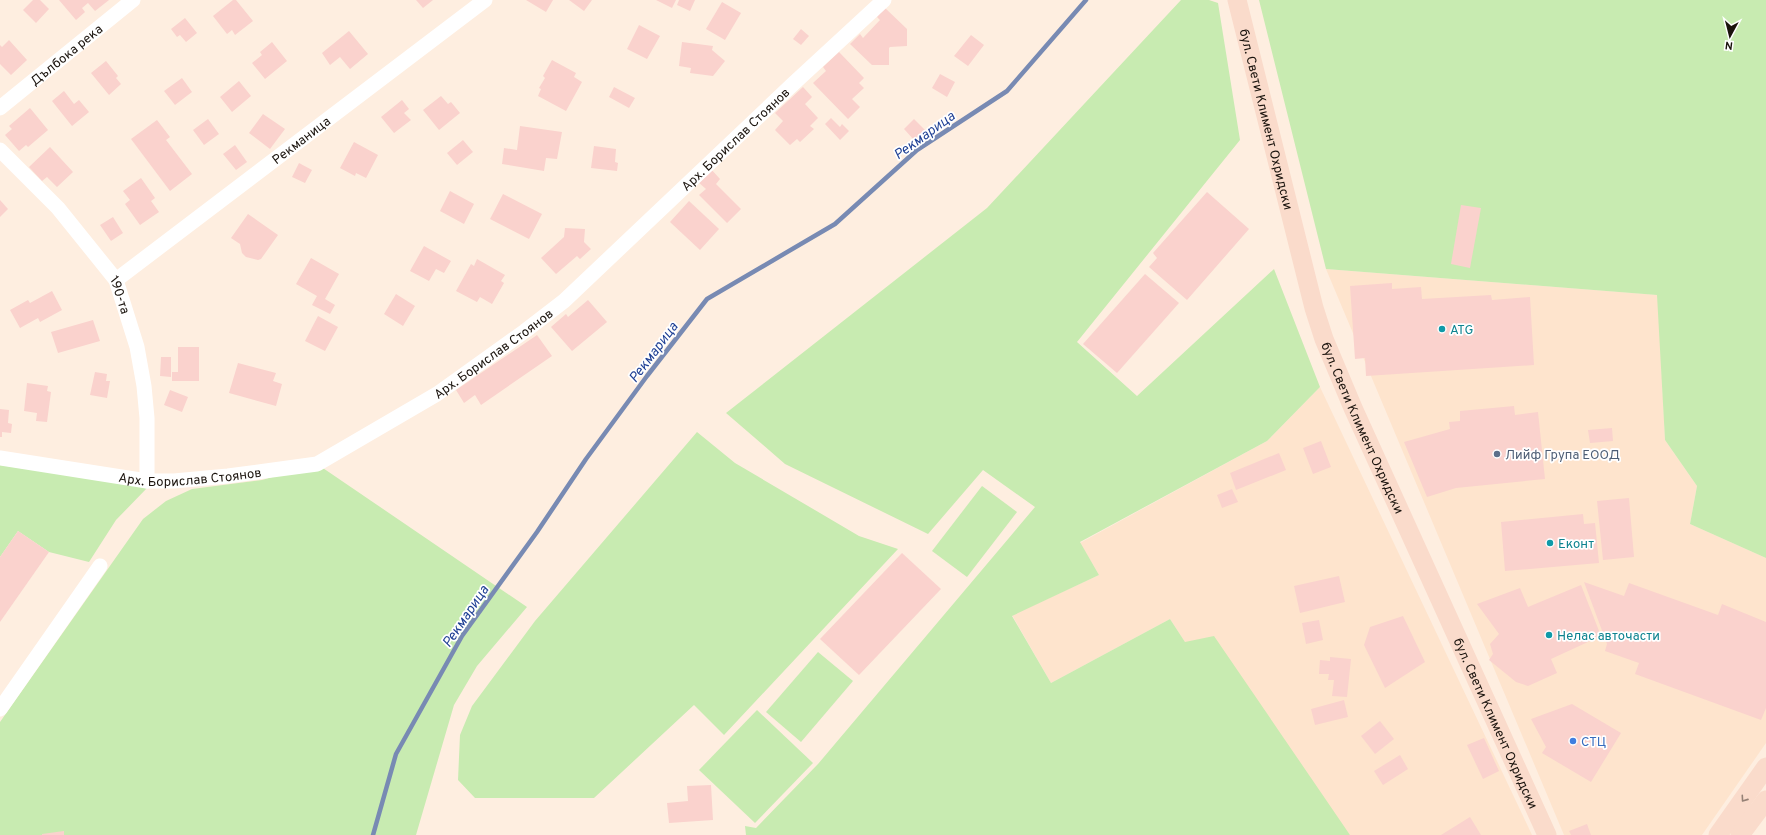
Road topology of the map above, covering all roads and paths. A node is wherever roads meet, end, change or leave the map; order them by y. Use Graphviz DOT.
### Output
graph roads {
  1 [pos="133,0"];
  2 [pos="486,0"];
  3 [pos="884,0"];
  4 [pos="1237,0"];
  5 [pos="0,108"];
  6 [pos="0,150"];
  7 [pos="116,280"];
  8 [pos="0,458"];
  9 [pos="147,481"];
  10 [pos="100,566"];
  11 [pos="0,709"];
  12 [pos="1766,767"];
  13 [pos="1766,800"];
  14 [pos="1547,835"];
  15 [pos="1718,835"];
  16 [pos="1740,835"];
  1 -- 5 [label="street, Дълбока река"];
  2 -- 7 [label="street, Рекманица"];
  3 -- 9 [label="street, Арх. Борислав Стоянов"];
  4 -- 14 [label="main road, бул. Свети Климент Охридски"];
  6 -- 7 [label="street, 190-та"];
  7 -- 9 [label="street, 190-та"];
  8 -- 9 [label="street, Арх. Борислав Стоянов"];
  10 -- 11 [label="street"];
  12 -- 15 [label="main road, one-way"];
  13 -- 16 [label="main road"];
}
